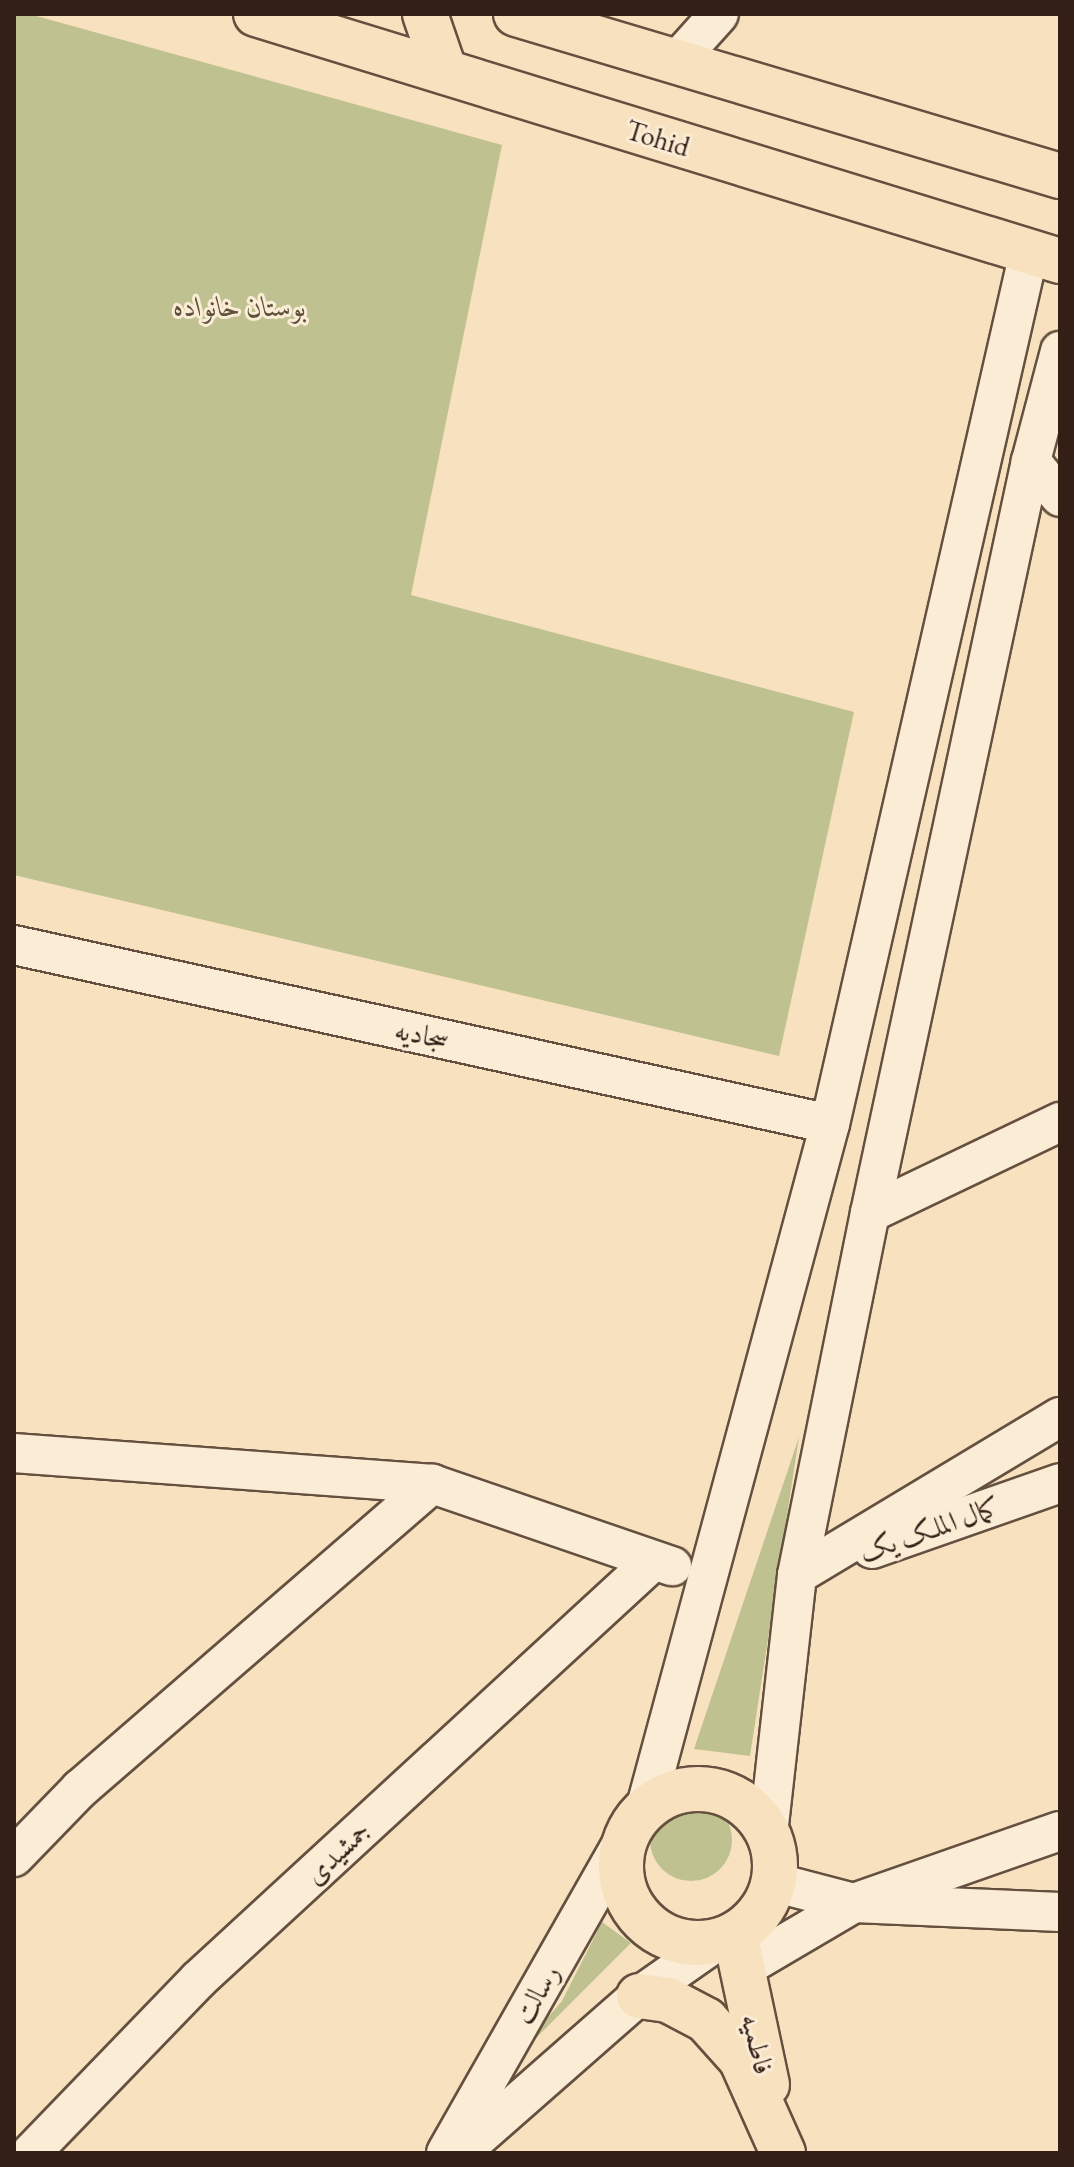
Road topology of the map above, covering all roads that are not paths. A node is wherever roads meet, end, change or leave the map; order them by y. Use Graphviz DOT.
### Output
graph roads {
  1 [pos="256,14"];
  2 [pos="425,14"];
  3 [pos="516,14"];
  4 [pos="719,14"];
  5 [pos="310,23"];
  6 [pos="676,62"];
  7 [pos="445,72"];
  8 [pos="1060,176"];
  9 [pos="1052,258"];
  10 [pos="1060,351"];
  11 [pos="1031,461"];
  12 [pos="1060,497"];
  13 [pos="14,945"];
  14 [pos="1060,1122"];
  15 [pos="830,1124"];
  16 [pos="870,1213"];
  17 [pos="1060,1417"];
  18 [pos="14,1453"];
  19 [pos="1060,1483"];
  20 [pos="432,1484"];
  21 [pos="653,1561"];
  22 [pos="707,1574"];
  23 [pos="797,1575"];
  24 [pos="636,1823"];
  25 [pos="1060,1831"];
  26 [pos="768,1834"];
  27 [pos="14,1857"];
  28 [pos="773,1882"];
  29 [pos="854,1903"];
  30 [pos="1060,1912"];
  31 [pos="731,1948"];
  32 [pos="639,1996"];
  33 [pos="31,2153"];
  34 [pos="446,2153"];
  35 [pos="460,2153"];
  36 [pos="783,2153"];
  1 -- 5 [label="main road, Tohid"];
  2 -- 7 [label="main road"];
  3 -- 6 [label="main road"];
  4 -- 6 [label="street"];
  5 -- 7 [label="main road, Tohid"];
  6 -- 8 [label="main road"];
  7 -- 9 [label="main road, Tohid"];
  9 -- 15 [label="street, رسالت"];
  10 -- 11 [label="street"];
  11 -- 12 [label="street"];
  11 -- 16 [label="street"];
  13 -- 15 [label="street, سجادیه"];
  14 -- 16 [label="street"];
  15 -- 22 [label="street, رسالت"];
  16 -- 23 [label="street"];
  17 -- 23 [label="street"];
  18 -- 20 [label="street"];
  19 -- 23 [label="street, کمال الملک یک"];
  20 -- 21 [label="street"];
  20 -- 27 [label="street"];
  21 -- 22 [label="street"];
  21 -- 33 [label="street, جمشیدی"];
  22 -- 24 [label="street, رسالت"];
  23 -- 26 [label="street"];
  24 -- 26 [label="main road"];
  24 -- 31 [label="main road"];
  24 -- 34 [label="street, رسالت"];
  25 -- 29 [label="street"];
  26 -- 28 [label="main road"];
  28 -- 29 [label="street"];
  28 -- 31 [label="main road"];
  29 -- 30 [label="street"];
  29 -- 31 [label="street"];
  31 -- 32 [label="street"];
  31 -- 36 [label="main road, فاطمیه"];
  32 -- 35 [label="street"];
  32 -- 36 [label="main road"];
}
